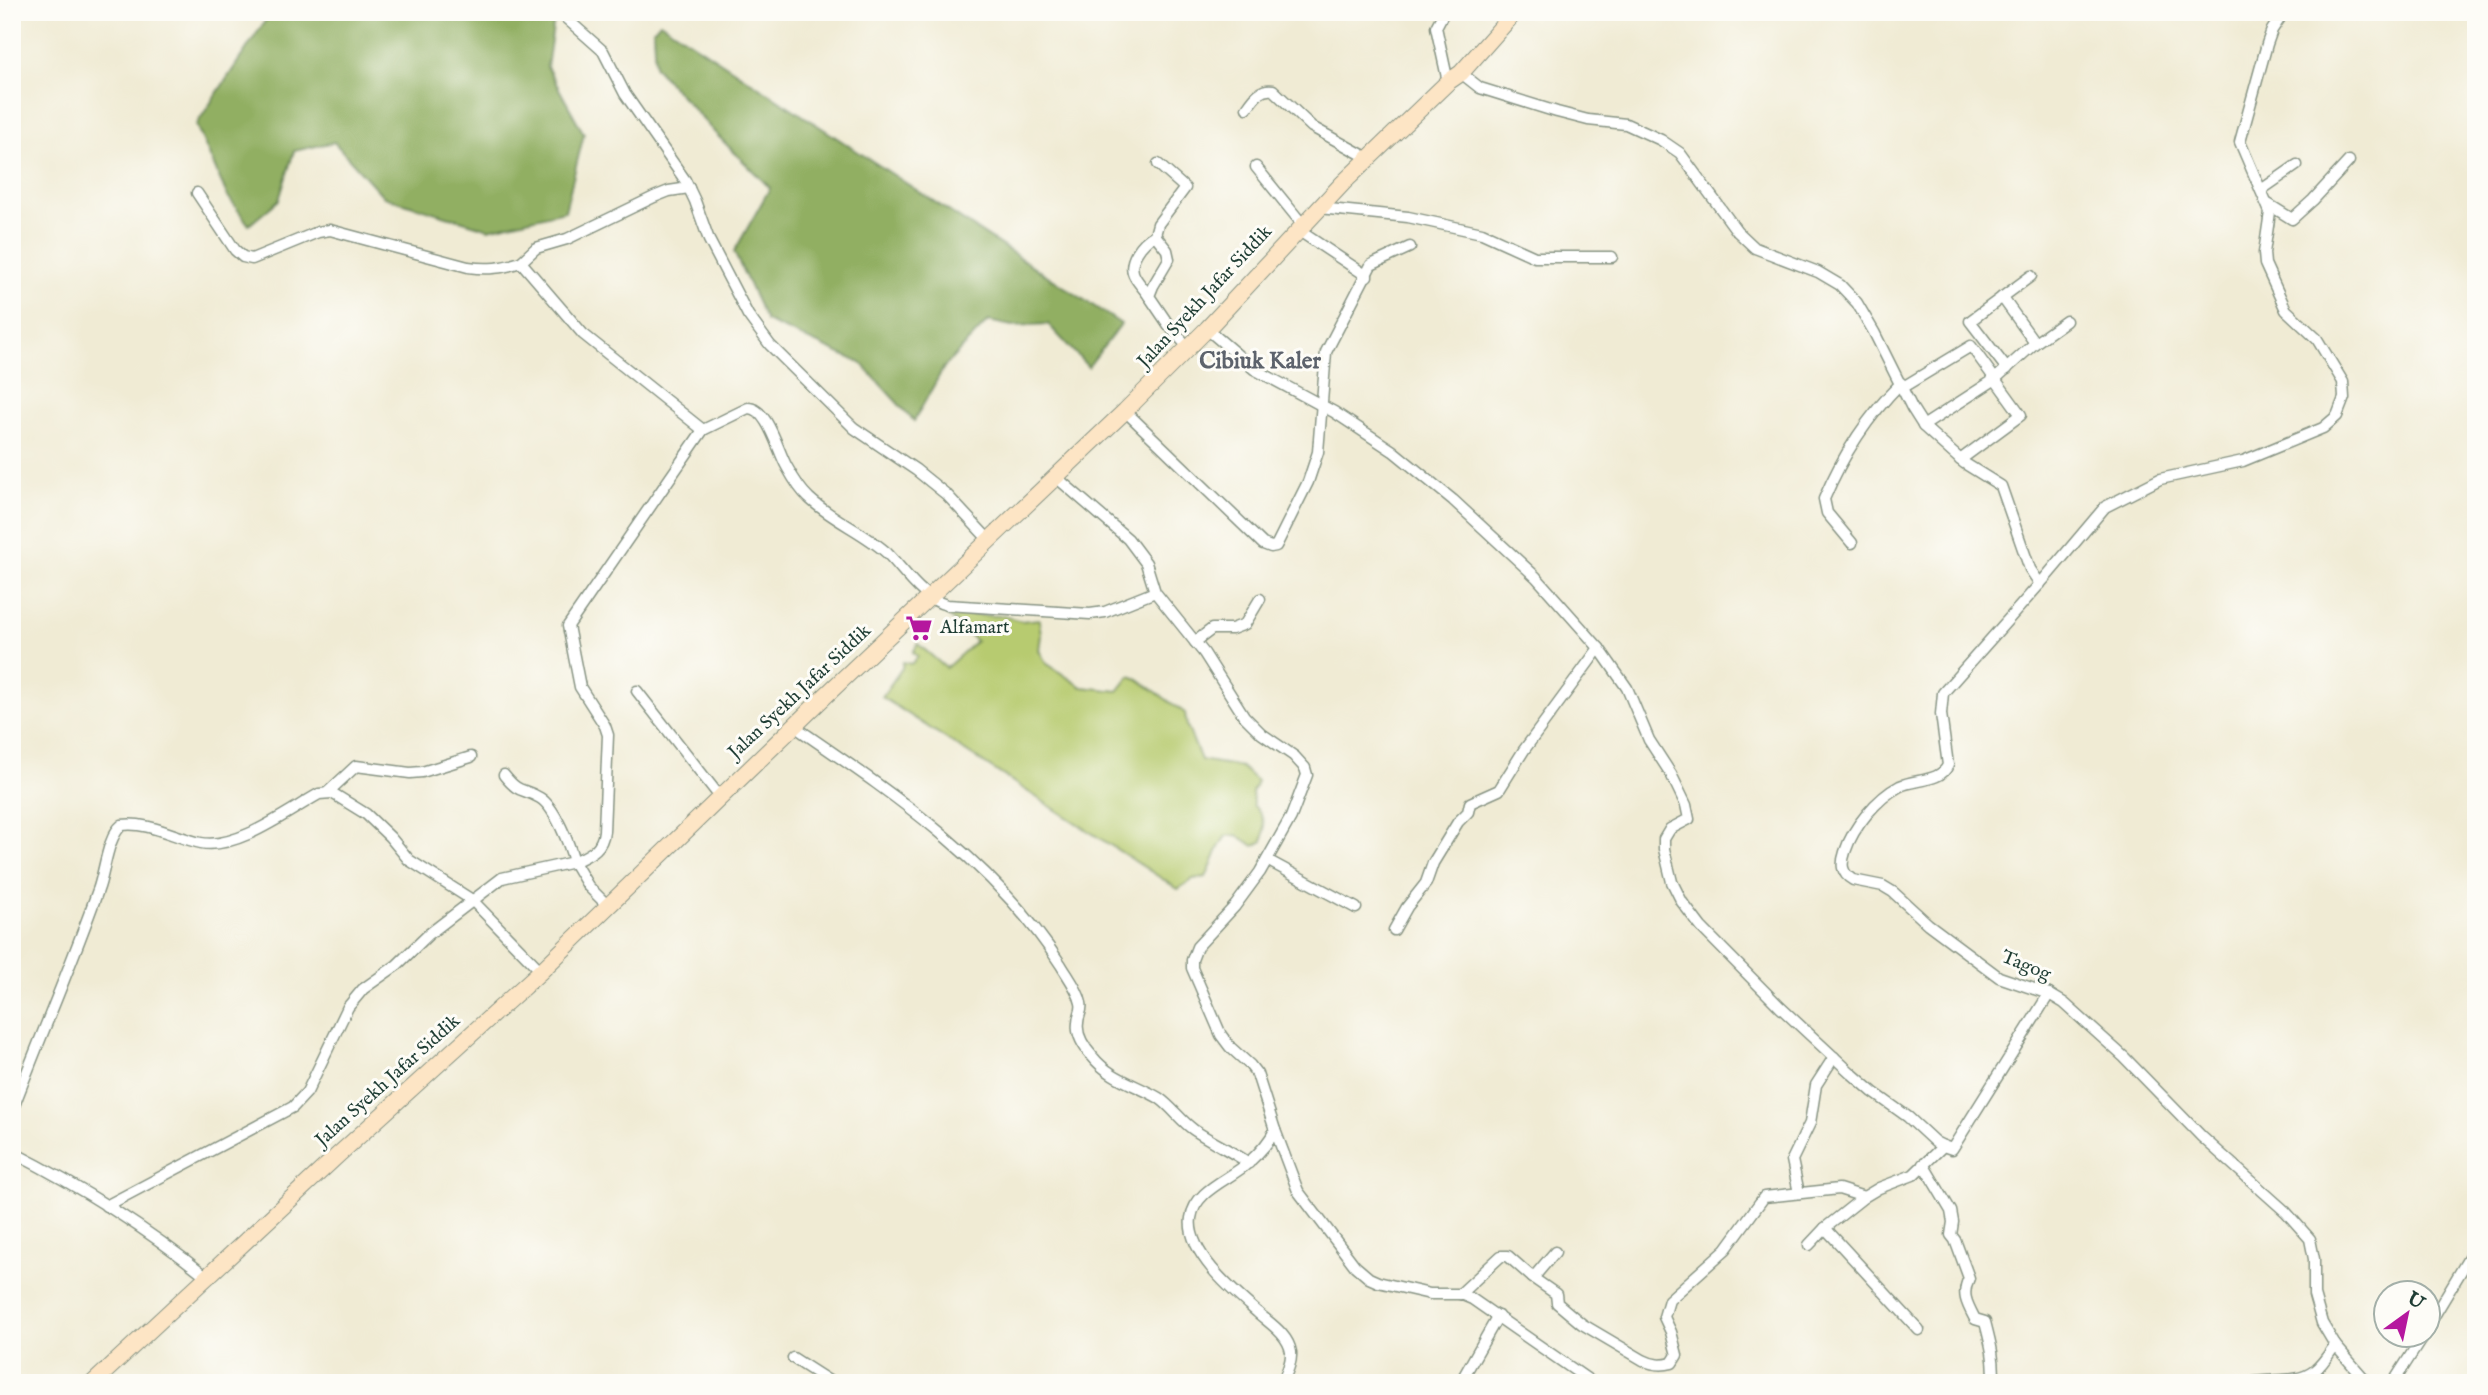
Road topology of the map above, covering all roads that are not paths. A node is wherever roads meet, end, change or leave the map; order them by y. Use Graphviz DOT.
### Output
graph roads {
  1 [pos="559,12"];
  2 [pos="1430,12"];
  3 [pos="1444,12"];
  4 [pos="1515,12"];
  5 [pos="2284,12"];
  6 [pos="1436,27"];
  7 [pos="1454,78"];
  8 [pos="1247,108"];
  9 [pos="1367,158"];
  10 [pos="2349,161"];
  11 [pos="1158,164"];
  12 [pos="2297,164"];
  13 [pos="1256,167"];
  14 [pos="689,188"];
  15 [pos="2262,190"];
  16 [pos="197,193"];
  17 [pos="2268,204"];
  18 [pos="1319,208"];
  19 [pos="1300,227"];
  20 [pos="1155,235"];
  21 [pos="1410,247"];
  22 [pos="1612,257"];
  23 [pos="521,262"];
  24 [pos="1367,276"];
  25 [pos="2031,276"];
  26 [pos="1149,296"];
  27 [pos="2002,297"];
  28 [pos="2066,321"];
  29 [pos="1207,330"];
  30 [pos="2035,343"];
  31 [pos="1188,347"];
  32 [pos="2007,369"];
  33 [pos="1994,380"];
  34 [pos="1902,385"];
  35 [pos="1323,405"];
  36 [pos="1125,411"];
  37 [pos="1923,426"];
  38 [pos="703,430"];
  39 [pos="1960,460"];
  40 [pos="1056,477"];
  41 [pos="989,540"];
  42 [pos="1852,543"];
  43 [pos="2040,584"];
  44 [pos="1155,592"];
  45 [pos="929,597"];
  46 [pos="1260,599"];
  47 [pos="1195,642"];
  48 [pos="1599,648"];
  49 [pos="637,691"];
  50 [pos="794,726"];
  51 [pos="471,757"];
  52 [pos="504,775"];
  53 [pos="328,792"];
  54 [pos="720,797"];
  55 [pos="1267,860"];
  56 [pos="575,862"];
  57 [pos="471,900"];
  58 [pos="608,906"];
  59 [pos="1356,908"];
  60 [pos="1394,930"];
  61 [pos="541,971"];
  62 [pos="2049,994"];
  63 [pos="1834,1057"];
  64 [pos="12,1111"];
  65 [pos="1275,1130"];
  66 [pos="1943,1146"];
  67 [pos="12,1152"];
  68 [pos="1249,1163"];
  69 [pos="1923,1164"];
  70 [pos="1799,1193"];
  71 [pos="1864,1197"];
  72 [pos="106,1206"];
  73 [pos="1825,1228"];
  74 [pos="1809,1245"];
  75 [pos="2476,1247"];
  76 [pos="1555,1252"];
  77 [pos="206,1276"];
  78 [pos="1534,1278"];
  79 [pos="1460,1294"];
  80 [pos="2442,1303"];
  81 [pos="1498,1316"];
  82 [pos="1919,1330"];
  83 [pos="2335,1345"];
  84 [pos="2414,1350"];
  85 [pos="793,1358"];
  86 [pos="93,1383"];
  87 [pos="832,1383"];
  88 [pos="1282,1383"];
  89 [pos="1460,1383"];
  90 [pos="1593,1383"];
  91 [pos="1993,1383"];
  92 [pos="2250,1383"];
  93 [pos="2368,1383"];
  94 [pos="2393,1383"];
  1 -- 14 [label="street"];
  2 -- 6 [label="street"];
  3 -- 6 [label="street"];
  4 -- 7 [label="main road, Jalan Syekh Jafar Siddik"];
  5 -- 15 [label="street"];
  6 -- 7 [label="street"];
  7 -- 9 [label="main road, Jalan Syekh Jafar Siddik"];
  7 -- 34 [label="street"];
  8 -- 9 [label="street"];
  9 -- 18 [label="main road, Jalan Syekh Jafar Siddik"];
  10 -- 17 [label="street"];
  11 -- 20 [label="street"];
  12 -- 15 [label="street"];
  13 -- 19 [label="street"];
  14 -- 23 [label="street"];
  14 -- 41 [label="street"];
  15 -- 17 [label="street"];
  16 -- 23 [label="street"];
  17 -- 43 [label="street"];
  18 -- 19 [label="main road, Jalan Syekh Jafar Siddik"];
  18 -- 22 [label="street"];
  19 -- 24 [label="street"];
  19 -- 29 [label="main road, Jalan Syekh Jafar Siddik"];
  20 -- 26 [label="street"];
  20 -- 26 [label="street"];
  21 -- 24 [label="street"];
  23 -- 38 [label="street"];
  24 -- 35 [label="street"];
  25 -- 27 [label="street"];
  26 -- 31 [label="street"];
  27 -- 30 [label="street"];
  27 -- 32 [label="street"];
  28 -- 30 [label="street"];
  29 -- 31 [label="main road, Jalan Syekh Jafar Siddik"];
  29 -- 35 [label="street"];
  30 -- 32 [label="street"];
  31 -- 36 [label="main road, Jalan Syekh Jafar Siddik"];
  32 -- 33 [label="street"];
  33 -- 34 [label="street"];
  33 -- 37 [label="street"];
  33 -- 39 [label="street"];
  34 -- 37 [label="street"];
  34 -- 42 [label="street"];
  35 -- 36 [label="street"];
  35 -- 48 [label="street"];
  36 -- 40 [label="main road, Jalan Syekh Jafar Siddik"];
  37 -- 39 [label="street"];
  38 -- 45 [label="street"];
  38 -- 56 [label="street"];
  39 -- 43 [label="street"];
  40 -- 41 [label="main road, Jalan Syekh Jafar Siddik"];
  40 -- 44 [label="street"];
  41 -- 45 [label="main road, Jalan Syekh Jafar Siddik"];
  43 -- 62 [label="street, Tagog"];
  44 -- 45 [label="street"];
  44 -- 47 [label="street"];
  45 -- 50 [label="main road, Jalan Syekh Jafar Siddik"];
  46 -- 47 [label="street"];
  47 -- 55 [label="street"];
  48 -- 60 [label="street"];
  48 -- 63 [label="street"];
  49 -- 54 [label="street"];
  50 -- 54 [label="main road, Jalan Syekh Jafar Siddik"];
  50 -- 68 [label="street"];
  51 -- 53 [label="street"];
  52 -- 56 [label="street"];
  53 -- 57 [label="street"];
  53 -- 64 [label="street"];
  54 -- 58 [label="main road, Jalan Syekh Jafar Siddik"];
  55 -- 59 [label="street"];
  55 -- 65 [label="street"];
  56 -- 57 [label="street"];
  56 -- 58 [label="street"];
  57 -- 61 [label="street"];
  57 -- 72 [label="street"];
  58 -- 61 [label="main road, Jalan Syekh Jafar Siddik"];
  61 -- 77 [label="main road, Jalan Syekh Jafar Siddik"];
  62 -- 66 [label="street"];
  62 -- 83 [label="street, Tagog"];
  63 -- 66 [label="street"];
  63 -- 70 [label="street"];
  65 -- 68 [label="street"];
  65 -- 79 [label="street"];
  66 -- 69 [label="street"];
  67 -- 72 [label="street"];
  68 -- 88 [label="street"];
  69 -- 71 [label="street"];
  69 -- 91 [label="street"];
  70 -- 71 [label="street"];
  70 -- 78 [label="street"];
  71 -- 73 [label="street"];
  72 -- 77 [label="street"];
  73 -- 74 [label="street"];
  73 -- 82 [label="street"];
  75 -- 80 [label="street"];
  76 -- 78 [label="street"];
  77 -- 86 [label="main road, Jalan Syekh Jafar Siddik"];
  78 -- 79 [label="street"];
  79 -- 81 [label="street"];
  81 -- 89 [label="street"];
  81 -- 90 [label="street"];
  83 -- 92 [label="street"];
  83 -- 93 [label="street, Tagog"];
  84 -- 94 [label="street"];
  85 -- 87 [label="street"];
}
